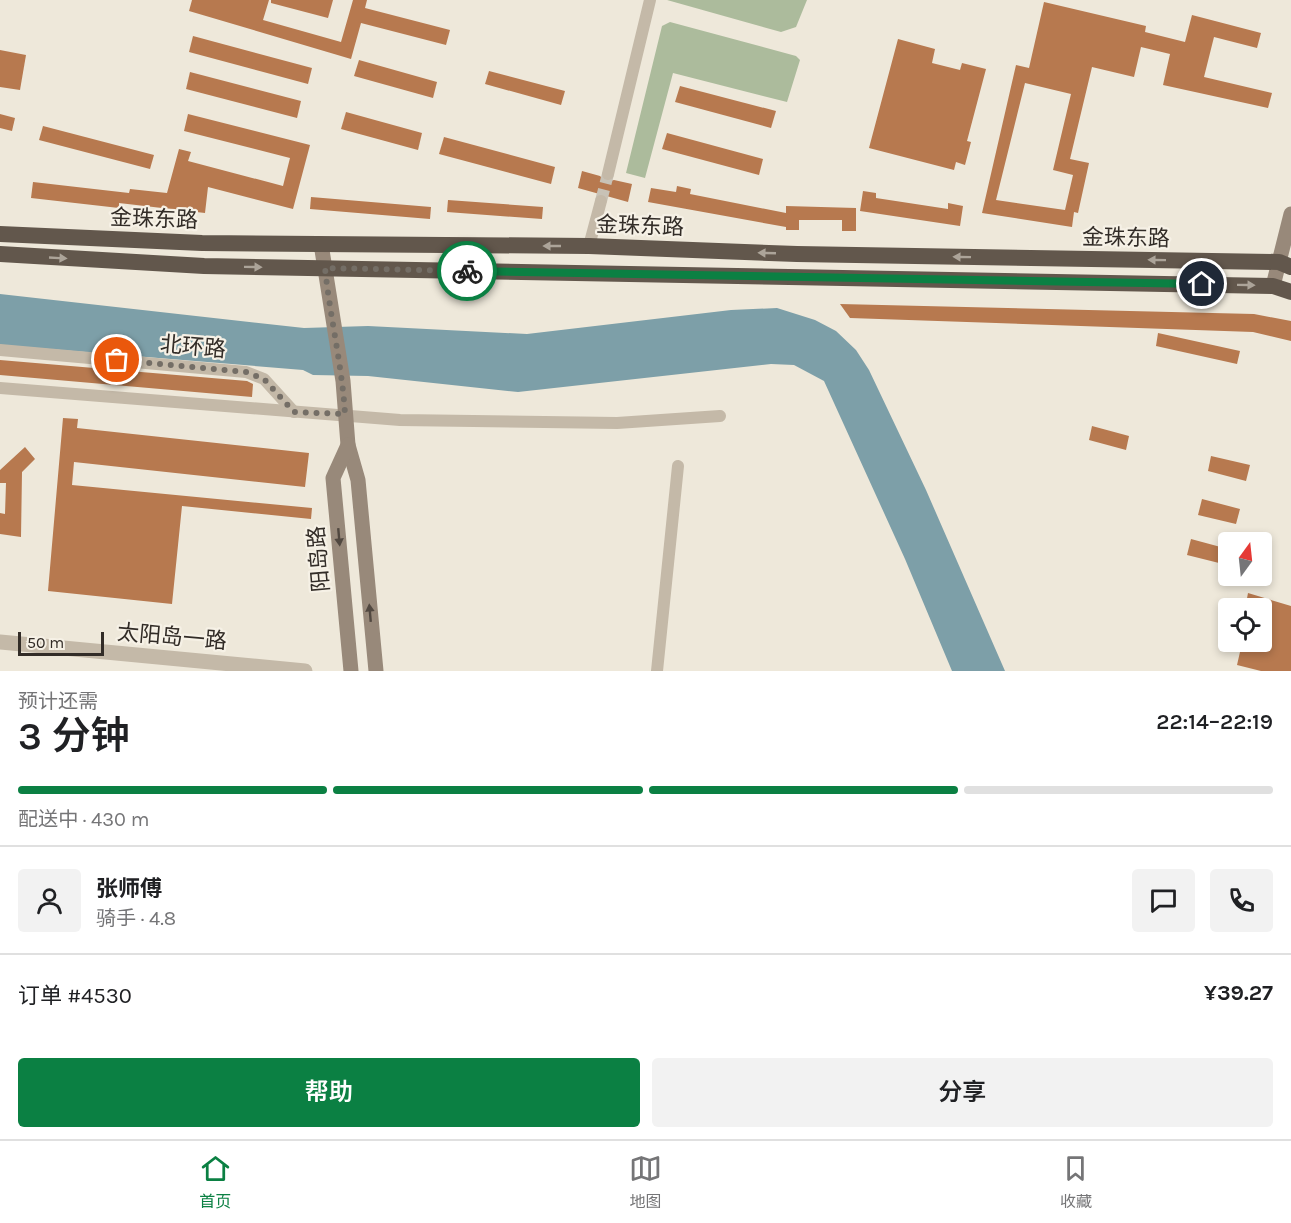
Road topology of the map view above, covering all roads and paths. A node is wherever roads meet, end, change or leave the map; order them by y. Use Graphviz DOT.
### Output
graph roads {
  1 [pos="650,0"];
  2 [pos="608,174"];
  3 [pos="601,201"];
  4 [pos="1291,214"];
  5 [pos="0,234"];
  6 [pos="321,244"];
  7 [pos="590,246"];
  8 [pos="0,254"];
  9 [pos="1285,264"];
  10 [pos="325,268"];
  11 [pos="1273,286"];
  12 [pos="1291,292"];
  13 [pos="0,350"];
  14 [pos="0,388"];
  15 [pos="294,412"];
  16 [pos="345,414"];
  17 [pos="720,416"];
  18 [pos="348,445"];
  19 [pos="678,466"];
  20 [pos="0,642"];
  21 [pos="305,671"];
  22 [pos="351,671"];
  23 [pos="376,671"];
  24 [pos="657,671"];
  1 -- 2 [label="street"];
  3 -- 7 [label="street"];
  4 -- 9 [label="main road"];
  5 -- 6 [label="highway, 金珠东路"];
  7 -- 6 [label="highway, 金珠东路, one-way"];
  6 -- 10 [label="main road, 阳岛路"];
  9 -- 7 [label="highway, 金珠东路, one-way"];
  8 -- 10 [label="highway, 金珠东路, one-way"];
  9 -- 11 [label="main road"];
  10 -- 11 [label="highway, 金珠东路, one-way"];
  10 -- 16 [label="main road, 阳岛路"];
  11 -- 12 [label="highway, 金珠东路"];
  13 -- 15 [label="street, 北环路"];
  14 -- 15 [label="street"];
  15 -- 16 [label="street"];
  16 -- 17 [label="street"];
  16 -- 18 [label="main road, 阳岛路"];
  18 -- 22 [label="main road, 阳岛路, one-way"];
  23 -- 18 [label="main road, 阳岛路, one-way"];
  19 -- 24 [label="street"];
  20 -- 21 [label="street, 太阳岛一路"];
}
